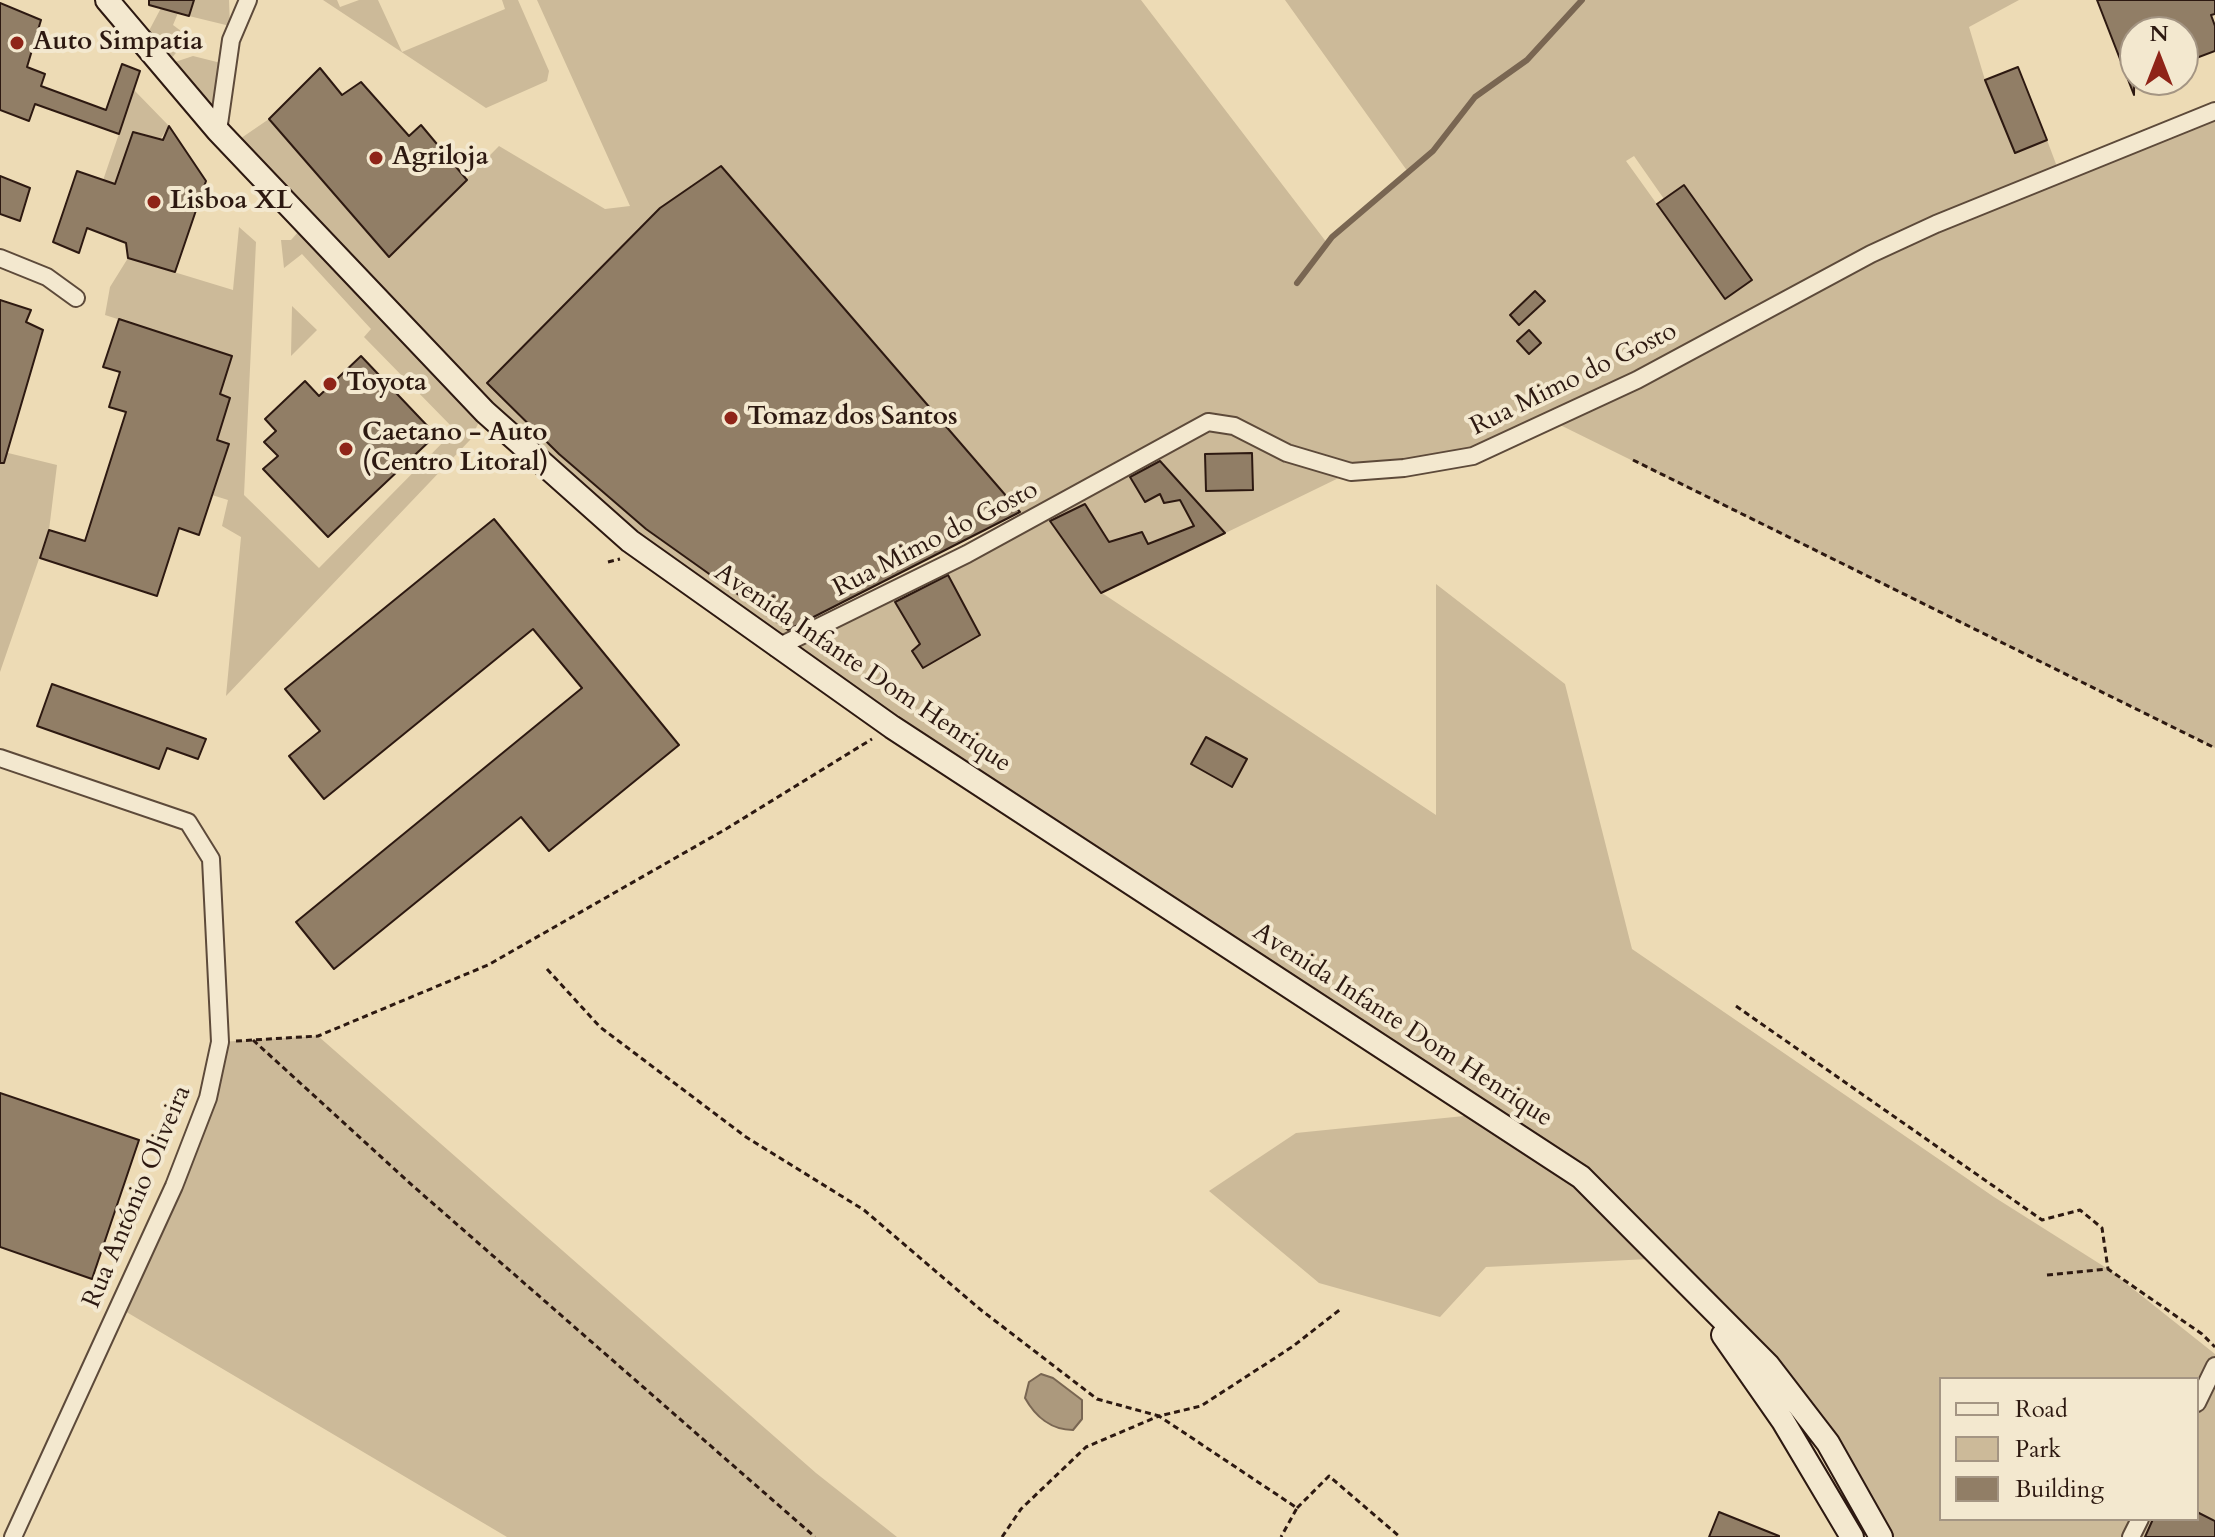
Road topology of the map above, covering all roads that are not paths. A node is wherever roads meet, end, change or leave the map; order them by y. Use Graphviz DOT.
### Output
graph roads {
  1 [pos="107,0"];
  2 [pos="248,0"];
  3 [pos="2215,111"];
  4 [pos="218,131"];
  5 [pos="0,258"];
  6 [pos="76,298"];
  7 [pos="776,648"];
  8 [pos="0,758"];
  9 [pos="1678,1272"];
  10 [pos="2215,1366"];
  11 [pos="2199,1399"];
  12 [pos="13,1537"];
  13 [pos="1852,1537"];
  14 [pos="1881,1537"];
  1 -- 4 [label="main road, Avenida Infante Dom Henrique"];
  2 -- 4 [label="street"];
  3 -- 7 [label="street, Rua Mimo do Gosto"];
  4 -- 7 [label="main road, Avenida Infante Dom Henrique"];
  5 -- 6 [label="street"];
  7 -- 9 [label="main road, Avenida Infante Dom Henrique"];
  8 -- 12 [label="street, Rua António Oliveira"];
  9 -- 13 [label="main road, Avenida Infante Dom Henrique"];
  9 -- 14 [label="main road, Avenida Infante Dom Henrique"];
  10 -- 11 [label="street"];
}
